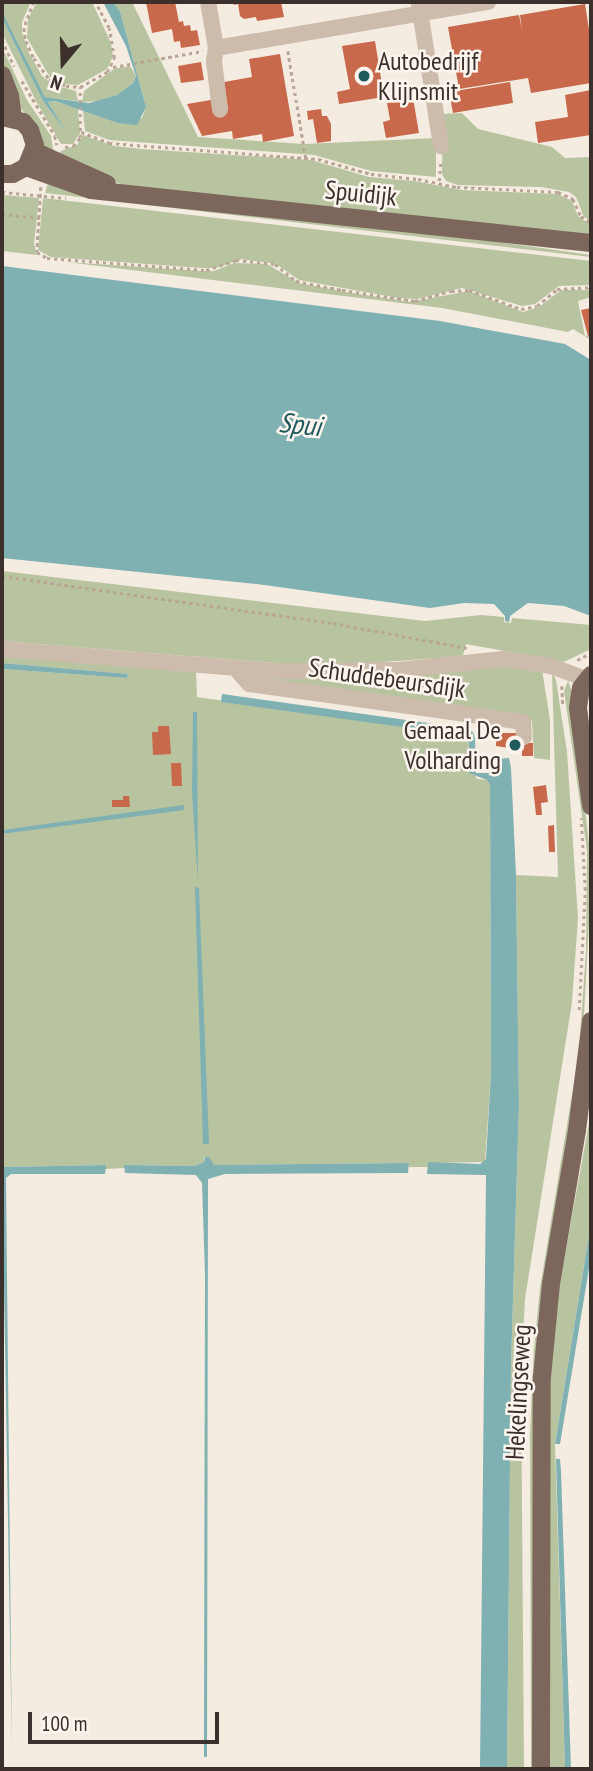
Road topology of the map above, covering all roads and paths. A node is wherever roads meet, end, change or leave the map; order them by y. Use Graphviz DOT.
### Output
graph roads {
  1 [pos="34,2"];
  2 [pos="95,2"];
  3 [pos="208,2"];
  4 [pos="488,2"];
  5 [pos="419,7"];
  6 [pos="285,36"];
  7 [pos="2,40"];
  8 [pos="216,48"];
  9 [pos="112,67"];
  10 [pos="2,75"];
  11 [pos="80,87"];
  12 [pos="220,110"];
  13 [pos="7,117"];
  14 [pos="81,132"];
  15 [pos="441,146"];
  16 [pos="306,158"];
  17 [pos="30,159"];
  18 [pos="2,174"];
  19 [pos="438,182"];
  20 [pos="2,192"];
  21 [pos="2,214"];
  22 [pos="41,218"];
  23 [pos="591,223"];
  24 [pos="591,243"];
  25 [pos="591,287"];
  26 [pos="2,576"];
  27 [pos="2,649"];
  28 [pos="483,661"];
  29 [pos="236,669"];
  30 [pos="590,679"];
  31 [pos="524,737"];
  32 [pos="591,806"];
  33 [pos="591,1021"];
  34 [pos="541,1769"];
  1 -- 11 [label="path"];
  2 -- 9 [label="path"];
  3 -- 8 [label="street"];
  4 -- 5 [label="street"];
  5 -- 6 [label="street"];
  5 -- 15 [label="street"];
  6 -- 8 [label="street"];
  6 -- 16 [label="path"];
  7 -- 14 [label="path"];
  8 -- 9 [label="path"];
  8 -- 12 [label="street"];
  9 -- 11 [label="path"];
  10 -- 13 [label="main road"];
  11 -- 14 [label="path"];
  13 -- 17 [label="main road"];
  14 -- 16 [label="path"];
  15 -- 19 [label="path"];
  16 -- 19 [label="path"];
  17 -- 18 [label="main road"];
  17 -- 24 [label="main road, Spuidijk"];
  19 -- 23 [label="path"];
  20 -- 22 [label="path"];
  21 -- 22 [label="path"];
  22 -- 25 [label="path"];
  26 -- 28 [label="path"];
  27 -- 29 [label="street, Schuddebeursdijk"];
  28 -- 29 [label="street, Schuddebeursdijk"];
  28 -- 30 [label="street, Schuddebeursdijk"];
  29 -- 31 [label="street, Schuddebeursdijk"];
  30 -- 32 [label="main road"];
  33 -- 34 [label="main road, Hekelingseweg"];
}
